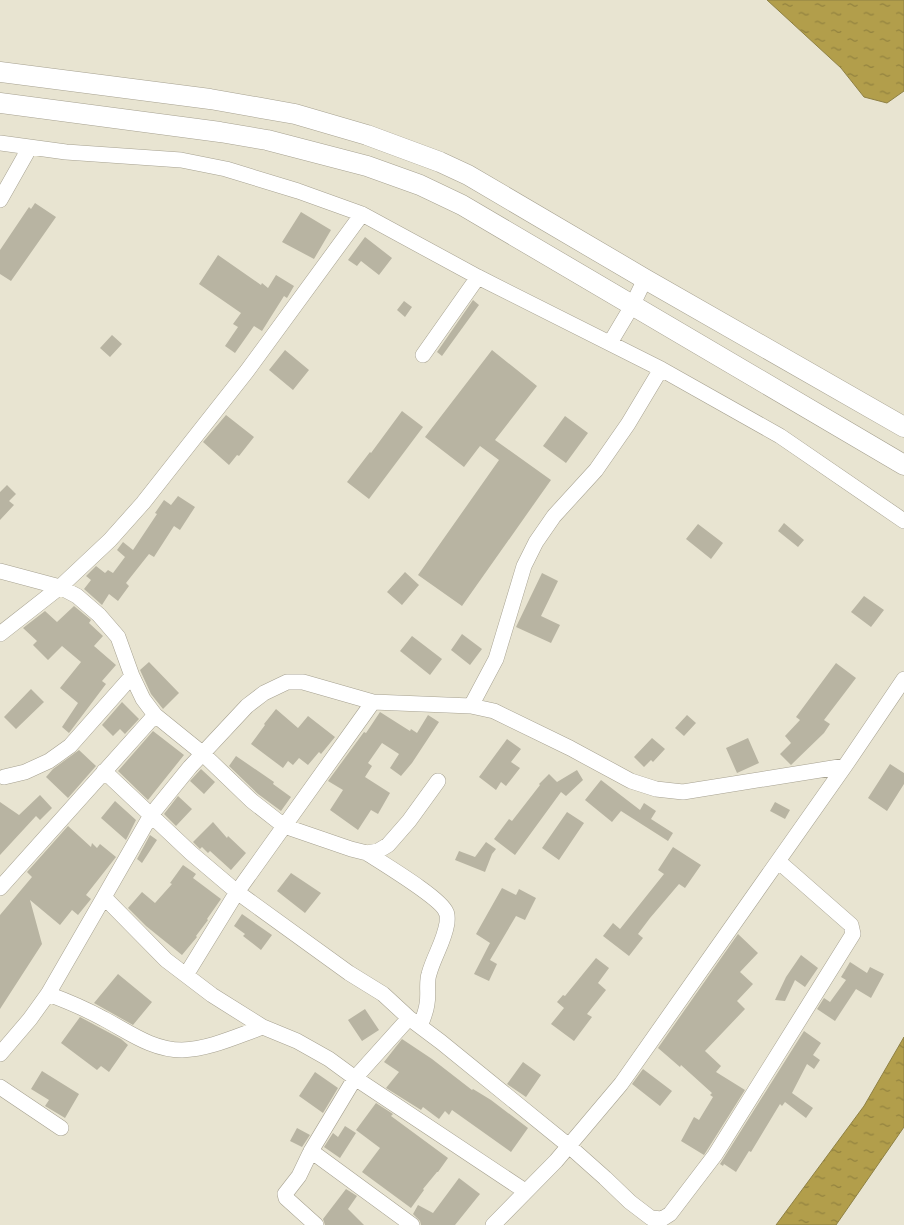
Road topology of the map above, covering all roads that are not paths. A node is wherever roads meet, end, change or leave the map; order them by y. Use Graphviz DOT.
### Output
graph roads {
  1 [pos="0,72"];
  2 [pos="0,102"];
  3 [pos="0,143"];
  4 [pos="30,147"];
  5 [pos="1,196"];
  6 [pos="362,214"];
  7 [pos="478,277"];
  8 [pos="645,279"];
  9 [pos="632,306"];
  10 [pos="610,343"];
  11 [pos="423,355"];
  12 [pos="661,369"];
  13 [pos="904,427"];
  14 [pos="904,465"];
  15 [pos="904,521"];
  16 [pos="0,571"];
  17 [pos="60,587"];
  18 [pos="0,634"];
  19 [pos="132,676"];
  20 [pos="904,680"];
  21 [pos="373,702"];
  22 [pos="471,706"];
  23 [pos="155,715"];
  24 [pos="202,753"];
  25 [pos="845,766"];
  26 [pos="104,771"];
  27 [pos="2,776"];
  28 [pos="438,781"];
  29 [pos="151,815"];
  30 [pos="284,826"];
  31 [pos="367,853"];
  32 [pos="778,861"];
  33 [pos="0,888"];
  34 [pos="237,892"];
  35 [pos="104,897"];
  36 [pos="186,975"];
  37 [pos="48,994"];
  38 [pos="414,1022"];
  39 [pos="263,1027"];
  40 [pos="0,1054"];
  41 [pos="355,1078"];
  42 [pos="0,1087"];
  43 [pos="61,1128"];
  44 [pos="569,1146"];
  45 [pos="311,1151"];
  46 [pos="525,1191"];
  47 [pos="316,1225"];
  48 [pos="412,1225"];
  49 [pos="493,1225"];
  1 -- 8 [label="main road"];
  2 -- 9 [label="main road"];
  3 -- 4 [label="street"];
  4 -- 5 [label="street"];
  4 -- 6 [label="street"];
  6 -- 7 [label="street"];
  6 -- 17 [label="street"];
  7 -- 10 [label="street"];
  7 -- 11 [label="street"];
  8 -- 9 [label="street"];
  8 -- 13 [label="main road"];
  9 -- 10 [label="street"];
  9 -- 14 [label="main road"];
  10 -- 12 [label="street"];
  12 -- 15 [label="street"];
  12 -- 22 [label="street"];
  16 -- 17 [label="street"];
  17 -- 18 [label="street"];
  17 -- 19 [label="street"];
  19 -- 23 [label="street"];
  19 -- 27 [label="street"];
  20 -- 25 [label="street"];
  21 -- 22 [label="street"];
  21 -- 24 [label="street"];
  21 -- 30 [label="street"];
  22 -- 25 [label="street"];
  23 -- 24 [label="street"];
  23 -- 26 [label="street"];
  24 -- 29 [label="street"];
  24 -- 30 [label="street"];
  25 -- 32 [label="street"];
  26 -- 29 [label="street"];
  26 -- 33 [label="street"];
  28 -- 31 [label="street"];
  29 -- 34 [label="street"];
  29 -- 35 [label="street"];
  30 -- 31 [label="street"];
  30 -- 34 [label="street"];
  31 -- 38 [label="street"];
  32 -- 44 [label="street"];
  32 -- 44 [label="street"];
  34 -- 36 [label="street"];
  34 -- 38 [label="street"];
  35 -- 36 [label="street"];
  35 -- 37 [label="street"];
  36 -- 39 [label="street"];
  37 -- 39 [label="street"];
  37 -- 40 [label="street"];
  38 -- 41 [label="street"];
  38 -- 44 [label="street"];
  39 -- 41 [label="street"];
  41 -- 45 [label="street"];
  41 -- 46 [label="street"];
  42 -- 43 [label="street"];
  44 -- 46 [label="street"];
  45 -- 47 [label="street"];
  45 -- 48 [label="street"];
  46 -- 49 [label="street"];
}
